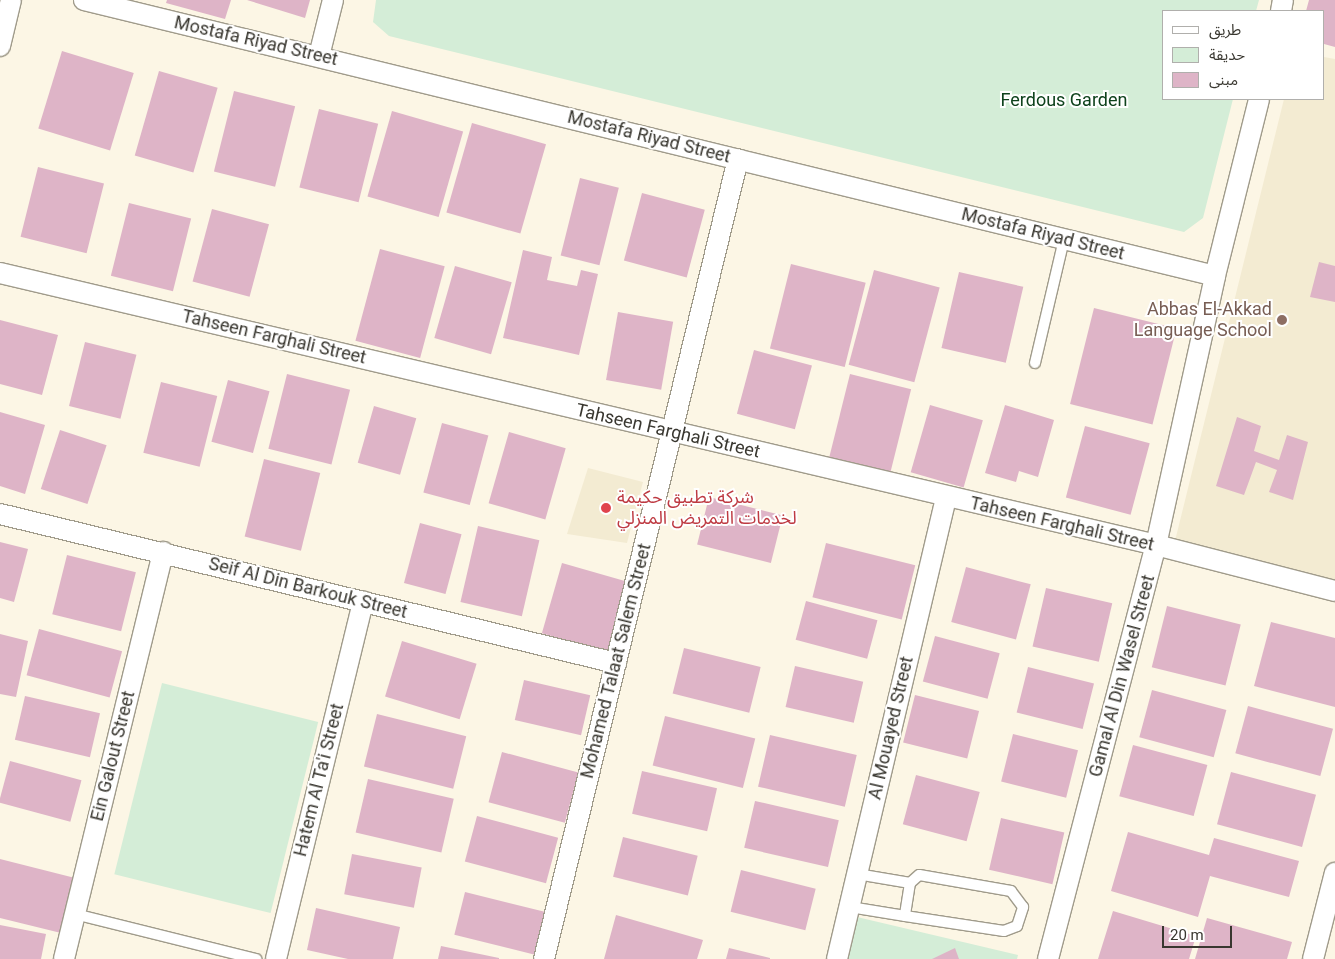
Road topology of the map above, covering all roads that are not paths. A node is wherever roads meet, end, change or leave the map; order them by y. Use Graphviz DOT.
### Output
graph roads {
  1 [pos="11,0"];
  2 [pos="84,0"];
  3 [pos="333,0"];
  4 [pos="0,46"];
  5 [pos="319,56"];
  6 [pos="1259,100"];
  7 [pos="738,159"];
  8 [pos="1064,239"];
  9 [pos="0,272"];
  10 [pos="1215,276"];
  11 [pos="1036,364"];
  12 [pos="672,432"];
  13 [pos="946,497"];
  14 [pos="0,514"];
  15 [pos="1156,545"];
  16 [pos="163,552"];
  17 [pos="1335,591"];
  18 [pos="363,601"];
  19 [pos="616,663"];
  20 [pos="1335,873"];
  21 [pos="857,874"];
  22 [pos="910,883"];
  23 [pos="850,907"];
  24 [pos="75,914"];
  25 [pos="905,916"];
  26 [pos="64,959"];
  27 [pos="256,959"];
  28 [pos="276,959"];
  29 [pos="544,959"];
  30 [pos="837,959"];
  31 [pos="1048,959"];
  32 [pos="1313,959"];
  1 -- 4 [label="street"];
  2 -- 5 [label="street, Mostafa Riyad Street"];
  3 -- 5 [label="street"];
  5 -- 7 [label="street, Mostafa Riyad Street"];
  6 -- 10 [label="street, Gamal Al Din Wasel Street"];
  7 -- 8 [label="street, Mostafa Riyad Street"];
  7 -- 12 [label="street, Mohamed Talaat Salem Street"];
  8 -- 10 [label="street, Mostafa Riyad Street"];
  8 -- 11 [label="lane"];
  9 -- 12 [label="street, Tahseen Farghali Street"];
  10 -- 15 [label="street, Gamal Al Din Wasel Street"];
  12 -- 13 [label="street, Tahseen Farghali Street"];
  12 -- 19 [label="street, Mohamed Talaat Salem Street"];
  13 -- 15 [label="street, Tahseen Farghali Street"];
  13 -- 21 [label="street, Al Mouayed Street"];
  14 -- 16 [label="street, Seif Al Din Barkouk Street"];
  15 -- 17 [label="street, Tahseen Farghali Street"];
  15 -- 31 [label="street, Gamal Al Din Wasel Street"];
  16 -- 18 [label="street, Seif Al Din Barkouk Street"];
  16 -- 24 [label="street, Ein Galout Street"];
  18 -- 19 [label="street, Seif Al Din Barkouk Street"];
  18 -- 28 [label="street, Hatem Al Ta'i Street"];
  19 -- 29 [label="street, Mohamed Talaat Salem Street"];
  20 -- 32 [label="street"];
  21 -- 22 [label="lane"];
  21 -- 23 [label="street, Al Mouayed Street"];
  22 -- 25 [label="lane"];
  22 -- 25 [label="lane"];
  23 -- 25 [label="lane"];
  23 -- 30 [label="street, Al Mouayed Street"];
  24 -- 26 [label="street, Ein Galout Street"];
  24 -- 27 [label="lane"];
}
